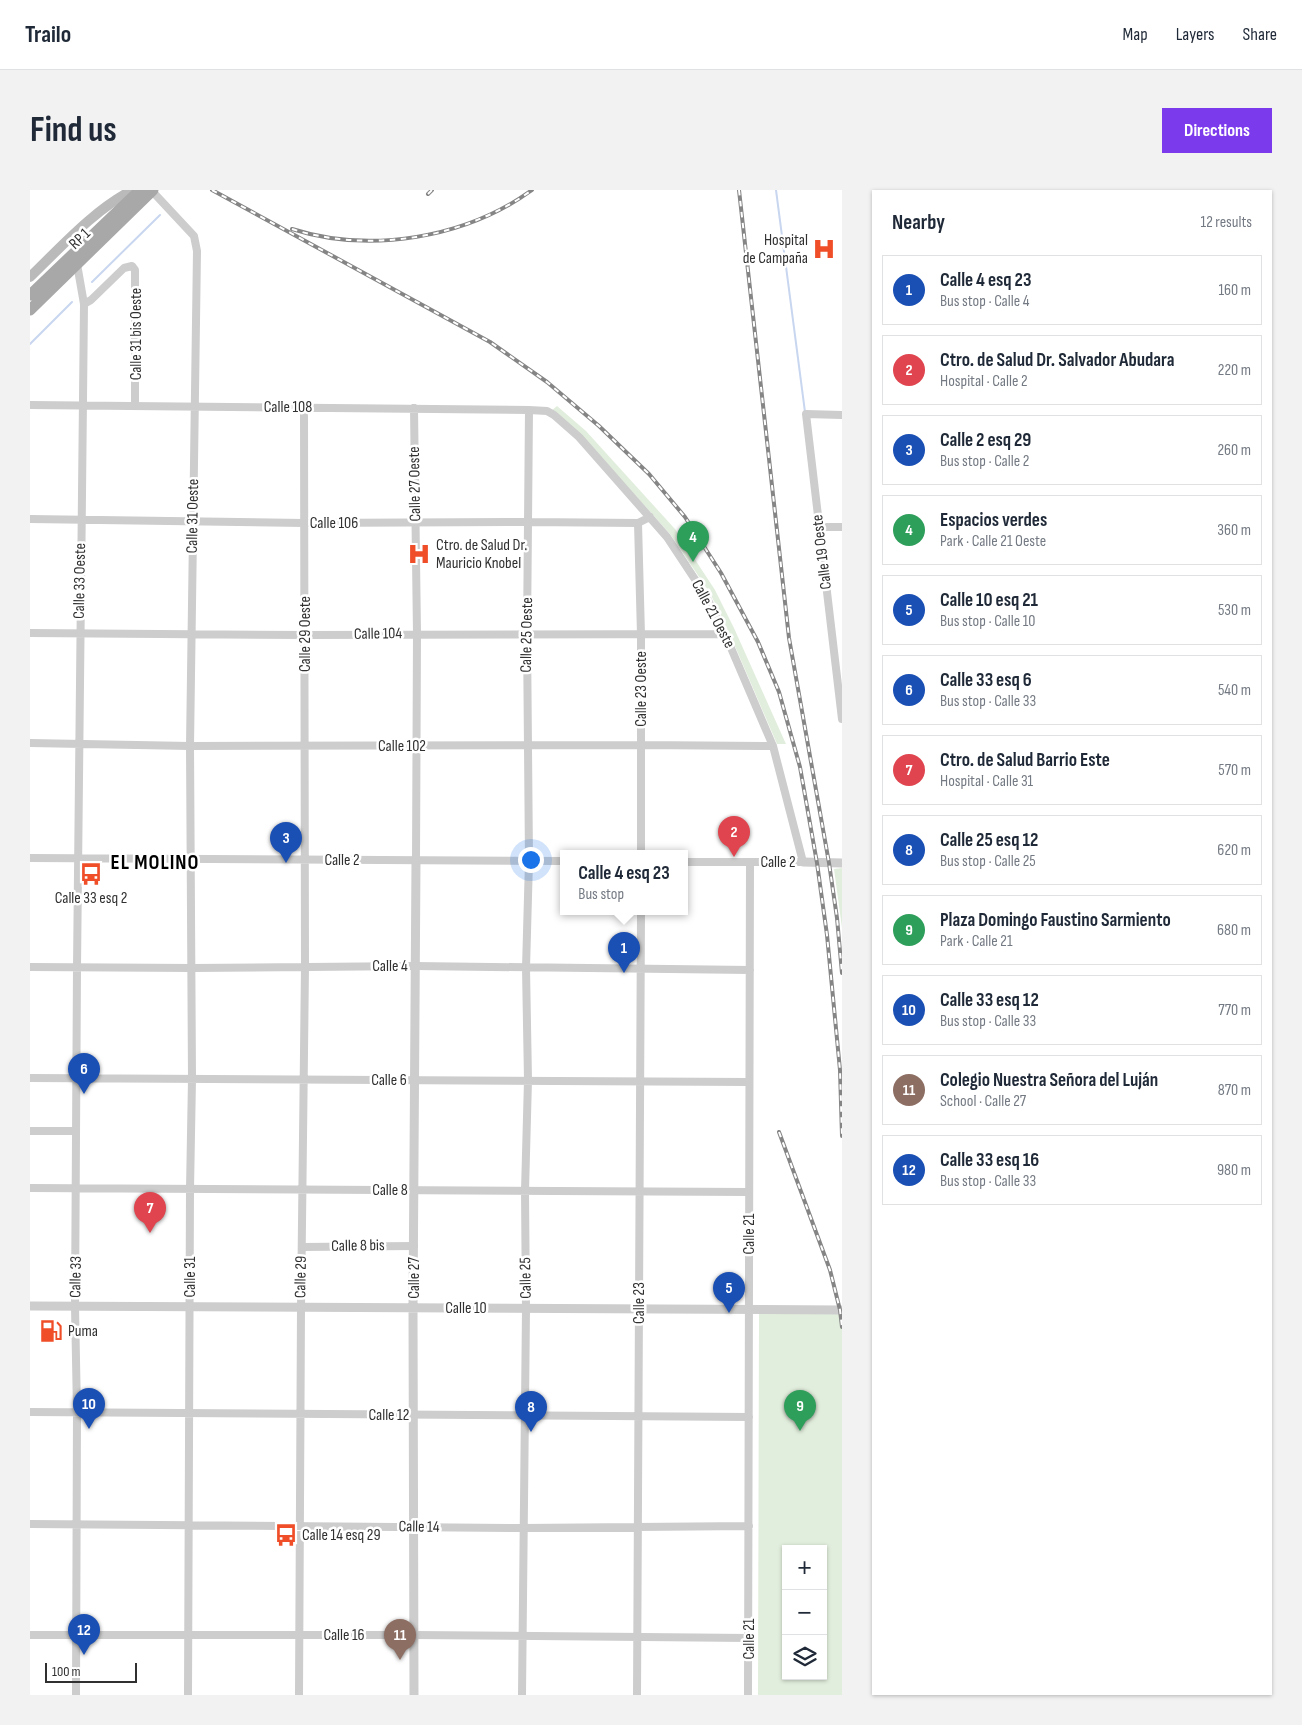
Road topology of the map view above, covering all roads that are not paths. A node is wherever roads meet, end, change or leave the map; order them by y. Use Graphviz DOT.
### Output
graph roads {
  1 [pos="149,190"];
  2 [pos="128,191"];
  3 [pos="77,264"];
  4 [pos="30,276"];
  5 [pos="65,276"];
  6 [pos="82,287"];
  7 [pos="30,295"];
  8 [pos="84,304"];
  9 [pos="30,310"];
  10 [pos="30,405"];
  11 [pos="84,406"];
  12 [pos="136,406"];
  13 [pos="194,407"];
  14 [pos="304,408"];
  15 [pos="414,408"];
  16 [pos="529,410"];
  17 [pos="547,411"];
  18 [pos="842,415"];
  19 [pos="650,517"];
  20 [pos="30,519"];
  21 [pos="81,519"];
  22 [pos="193,522"];
  23 [pos="415,522"];
  24 [pos="529,522"];
  25 [pos="304,523"];
  26 [pos="638,523"];
  27 [pos="819,527"];
  28 [pos="842,527"];
  29 [pos="30,633"];
  30 [pos="80,633"];
  31 [pos="192,634"];
  32 [pos="417,634"];
  33 [pos="725,634"];
  34 [pos="305,635"];
  35 [pos="527,635"];
  36 [pos="641,635"];
  37 [pos="832,639"];
  38 [pos="842,639"];
  39 [pos="842,719"];
  40 [pos="30,743"];
  41 [pos="79,744"];
  42 [pos="527,745"];
  43 [pos="641,745"];
  44 [pos="190,746"];
  45 [pos="305,746"];
  46 [pos="416,746"];
  47 [pos="773,746"];
  48 [pos="641,850"];
  49 [pos="30,858"];
  50 [pos="78,858"];
  51 [pos="192,859"];
  52 [pos="304,860"];
  53 [pos="416,860"];
  54 [pos="529,861"];
  55 [pos="560,861"];
  56 [pos="688,862"];
  57 [pos="750,862"];
  58 [pos="803,862"];
  59 [pos="842,863"];
  60 [pos="641,915"];
  61 [pos="415,966"];
  62 [pos="30,967"];
  63 [pos="305,967"];
  64 [pos="640,967"];
  65 [pos="77,968"];
  66 [pos="192,968"];
  67 [pos="526,968"];
  68 [pos="750,970"];
  69 [pos="30,1078"];
  70 [pos="78,1078"];
  71 [pos="192,1079"];
  72 [pos="304,1080"];
  73 [pos="528,1080"];
  74 [pos="640,1080"];
  75 [pos="415,1081"];
  76 [pos="749,1082"];
  77 [pos="30,1131"];
  78 [pos="76,1131"];
  79 [pos="30,1188"];
  80 [pos="76,1189"];
  81 [pos="190,1189"];
  82 [pos="302,1190"];
  83 [pos="414,1190"];
  84 [pos="525,1191"];
  85 [pos="639,1192"];
  86 [pos="749,1192"];
  87 [pos="414,1246"];
  88 [pos="302,1247"];
  89 [pos="30,1306"];
  90 [pos="75,1307"];
  91 [pos="190,1307"];
  92 [pos="301,1308"];
  93 [pos="413,1308"];
  94 [pos="526,1309"];
  95 [pos="639,1309"];
  96 [pos="749,1310"];
  97 [pos="842,1310"];
  98 [pos="30,1412"];
  99 [pos="77,1412"];
  100 [pos="189,1413"];
  101 [pos="301,1414"];
  102 [pos="413,1415"];
  103 [pos="524,1416"];
  104 [pos="638,1416"];
  105 [pos="749,1417"];
  106 [pos="30,1524"];
  107 [pos="76,1525"];
  108 [pos="188,1526"];
  109 [pos="300,1526"];
  110 [pos="414,1526"];
  111 [pos="749,1526"];
  112 [pos="523,1528"];
  113 [pos="638,1528"];
  114 [pos="30,1635"];
  115 [pos="76,1635"];
  116 [pos="188,1635"];
  117 [pos="414,1635"];
  118 [pos="298,1636"];
  119 [pos="523,1637"];
  120 [pos="637,1637"];
  121 [pos="749,1638"];
  122 [pos="76,1695"];
  123 [pos="188,1695"];
  124 [pos="299,1695"];
  125 [pos="414,1695"];
  126 [pos="522,1695"];
  127 [pos="637,1695"];
  128 [pos="748,1695"];
  1 -- 3 [label="main road, RP 1"];
  1 -- 7 [label="main road, RP 1"];
  1 -- 13 [label="street, Calle 31 Oeste"];
  2 -- 4 [label="main road"];
  3 -- 5 [label="main road, RP 1"];
  3 -- 6 [label="street, Calle 33 Oeste"];
  5 -- 6 [label="street"];
  5 -- 9 [label="main road, RP 1"];
  6 -- 8 [label="street, Calle 33 Oeste"];
  8 -- 11 [label="street, Calle 33 Oeste"];
  8 -- 12 [label="street, Calle 31 bis Oeste"];
  10 -- 11 [label="street, Calle 108"];
  11 -- 12 [label="street, Calle 108"];
  11 -- 21 [label="street, Calle 33 Oeste"];
  12 -- 13 [label="street, Calle 108"];
  13 -- 14 [label="street, Calle 108"];
  13 -- 22 [label="street, Calle 31 Oeste"];
  14 -- 15 [label="street, Calle 108"];
  14 -- 25 [label="street, Calle 29 Oeste"];
  15 -- 16 [label="street, Calle 108"];
  15 -- 23 [label="street, Calle 27 Oeste"];
  16 -- 17 [label="street, Calle 108"];
  16 -- 24 [label="street, Calle 25 Oeste"];
  17 -- 19 [label="street, Calle 21 Oeste"];
  18 -- 27 [label="street, Calle 19 Oeste"];
  19 -- 26 [label="street"];
  19 -- 33 [label="street, Calle 21 Oeste"];
  20 -- 21 [label="street, Calle 106"];
  21 -- 22 [label="street, Calle 106"];
  21 -- 30 [label="street, Calle 33 Oeste"];
  22 -- 25 [label="street, Calle 106"];
  22 -- 31 [label="street, Calle 31 Oeste"];
  23 -- 24 [label="street, Calle 106"];
  23 -- 25 [label="street, Calle 106"];
  23 -- 32 [label="street, Calle 27 Oeste"];
  24 -- 26 [label="street, Calle 106"];
  24 -- 35 [label="street, Calle 25 Oeste"];
  25 -- 34 [label="street, Calle 29 Oeste"];
  26 -- 36 [label="street, Calle 23 Oeste"];
  27 -- 28 [label="street"];
  27 -- 37 [label="street, Calle 19 Oeste"];
  29 -- 30 [label="street, Calle 104"];
  30 -- 31 [label="street, Calle 104"];
  30 -- 41 [label="street, Calle 33 Oeste"];
  31 -- 34 [label="street, Calle 104"];
  31 -- 44 [label="street, Calle 31 Oeste"];
  32 -- 34 [label="street, Calle 104"];
  32 -- 35 [label="street, Calle 104"];
  32 -- 46 [label="street, Calle 27 Oeste"];
  33 -- 36 [label="street, Calle 104"];
  33 -- 47 [label="street, Calle 21 Oeste"];
  34 -- 45 [label="street, Calle 29 Oeste"];
  35 -- 36 [label="street, Calle 104"];
  35 -- 42 [label="street, Calle 25 Oeste"];
  36 -- 43 [label="street, Calle 23 Oeste"];
  37 -- 38 [label="street"];
  37 -- 39 [label="street, Calle 19 Oeste"];
  40 -- 41 [label="street, Calle 102"];
  41 -- 44 [label="street, Calle 102"];
  41 -- 50 [label="street, Calle 33 Oeste"];
  42 -- 43 [label="street, Calle 102"];
  42 -- 46 [label="street, Calle 102"];
  42 -- 54 [label="street, Calle 25 Oeste"];
  43 -- 47 [label="street, Calle 102"];
  43 -- 48 [label="street, Calle 23 Oeste"];
  44 -- 45 [label="street, Calle 102"];
  44 -- 51 [label="street, Calle 31 Oeste"];
  45 -- 46 [label="street, Calle 102"];
  45 -- 52 [label="street, Calle 29 Oeste"];
  46 -- 53 [label="street, Calle 27 Oeste"];
  47 -- 58 [label="street, Calle 21 Oeste"];
  49 -- 50 [label="street, Calle 2"];
  50 -- 51 [label="street, Calle 2"];
  50 -- 65 [label="street, Calle 33"];
  51 -- 52 [label="street, Calle 2"];
  51 -- 66 [label="street, Calle 31"];
  52 -- 53 [label="street, Calle 2"];
  52 -- 63 [label="street, Calle 29"];
  53 -- 54 [label="street, Calle 2"];
  53 -- 61 [label="street, Calle 27"];
  54 -- 55 [label="street, Calle 2"];
  54 -- 67 [label="street, Calle 25"];
  56 -- 57 [label="street, Calle 2"];
  57 -- 58 [label="street, Calle 2"];
  57 -- 68 [label="street, Calle 21"];
  58 -- 59 [label="street, Calle 2"];
  60 -- 64 [label="street, Calle 23"];
  61 -- 63 [label="street, Calle 4"];
  61 -- 67 [label="street, Calle 4"];
  61 -- 75 [label="street, Calle 27"];
  62 -- 65 [label="street, Calle 4"];
  63 -- 66 [label="street, Calle 4"];
  63 -- 72 [label="street, Calle 29"];
  64 -- 67 [label="street, Calle 4"];
  64 -- 68 [label="street, Calle 4"];
  64 -- 74 [label="street, Calle 23"];
  65 -- 66 [label="street, Calle 4"];
  65 -- 70 [label="street, Calle 33"];
  66 -- 71 [label="street, Calle 31"];
  67 -- 73 [label="street, Calle 25"];
  68 -- 76 [label="street, Calle 21"];
  69 -- 70 [label="street, Calle 6"];
  70 -- 71 [label="street, Calle 6"];
  70 -- 78 [label="street, Calle 33"];
  71 -- 72 [label="street, Calle 6"];
  71 -- 81 [label="street, Calle 31"];
  72 -- 75 [label="street, Calle 6"];
  72 -- 82 [label="street, Calle 29"];
  73 -- 74 [label="street, Calle 6"];
  73 -- 75 [label="street, Calle 6"];
  73 -- 84 [label="street, Calle 25"];
  74 -- 76 [label="street, Calle 6"];
  74 -- 85 [label="street, Calle 23"];
  75 -- 83 [label="street, Calle 27"];
  76 -- 86 [label="street, Calle 21"];
  77 -- 78 [label="street"];
  78 -- 80 [label="street, Calle 33"];
  79 -- 80 [label="street, Calle 8"];
  80 -- 81 [label="street, Calle 8"];
  80 -- 90 [label="street, Calle 33"];
  81 -- 82 [label="street, Calle 8"];
  81 -- 91 [label="street, Calle 31"];
  82 -- 83 [label="street, Calle 8"];
  82 -- 88 [label="street, Calle 29"];
  83 -- 84 [label="street, Calle 8"];
  83 -- 87 [label="street, Calle 27"];
  84 -- 85 [label="street, Calle 8"];
  84 -- 94 [label="street, Calle 25"];
  85 -- 86 [label="street, Calle 8"];
  85 -- 95 [label="street, Calle 23"];
  86 -- 96 [label="street, Calle 21"];
  87 -- 88 [label="street, Calle 8 bis"];
  87 -- 93 [label="street, Calle 27"];
  88 -- 92 [label="street, Calle 29"];
  89 -- 90 [label="street, Calle 10"];
  90 -- 91 [label="street, Calle 10"];
  90 -- 99 [label="street, Calle 33"];
  91 -- 92 [label="street, Calle 10"];
  91 -- 100 [label="street, Calle 31"];
  92 -- 93 [label="street, Calle 10"];
  92 -- 101 [label="street, Calle 29"];
  93 -- 94 [label="street, Calle 10"];
  93 -- 102 [label="street, Calle 27"];
  94 -- 95 [label="street, Calle 10"];
  94 -- 103 [label="street, Calle 25"];
  95 -- 96 [label="street, Calle 10"];
  95 -- 104 [label="street, Calle 23"];
  96 -- 97 [label="street, Calle 10"];
  96 -- 105 [label="street, Calle 21"];
  98 -- 99 [label="street, Calle 12"];
  99 -- 100 [label="street, Calle 12"];
  99 -- 107 [label="street, Calle 33"];
  100 -- 101 [label="street, Calle 12"];
  100 -- 108 [label="street, Calle 31"];
  101 -- 102 [label="street, Calle 12"];
  101 -- 109 [label="street, Calle 29"];
  102 -- 103 [label="street, Calle 12"];
  102 -- 110 [label="street, Calle 27"];
  103 -- 104 [label="street, Calle 12"];
  103 -- 112 [label="street, Calle 25"];
  104 -- 105 [label="street, Calle 12"];
  104 -- 113 [label="street, Calle 23"];
  105 -- 111 [label="street, Calle 21"];
  106 -- 107 [label="street, Calle 14"];
  107 -- 108 [label="street, Calle 14"];
  107 -- 115 [label="street, Calle 33"];
  108 -- 109 [label="street, Calle 14"];
  108 -- 116 [label="street, Calle 31"];
  109 -- 110 [label="street, Calle 14"];
  109 -- 118 [label="street, Calle 29"];
  110 -- 112 [label="street, Calle 14"];
  110 -- 117 [label="street, Calle 27"];
  111 -- 113 [label="street, Calle 14"];
  111 -- 121 [label="street, Calle 21"];
  112 -- 113 [label="street, Calle 14"];
  112 -- 119 [label="street, Calle 25"];
  113 -- 120 [label="street, Calle 23"];
  114 -- 115 [label="street, Calle 16"];
  115 -- 116 [label="street, Calle 16"];
  115 -- 122 [label="street, Calle 33"];
  116 -- 118 [label="street, Calle 16"];
  116 -- 123 [label="street, Calle 31"];
  117 -- 118 [label="street, Calle 16"];
  117 -- 119 [label="street, Calle 16"];
  117 -- 125 [label="street, Calle 27"];
  118 -- 124 [label="street, Calle 29"];
  119 -- 120 [label="street, Calle 16"];
  119 -- 126 [label="street, Calle 25"];
  120 -- 121 [label="street, Calle 16"];
  120 -- 127 [label="street, Calle 23"];
  121 -- 128 [label="street, Calle 21"];
}
